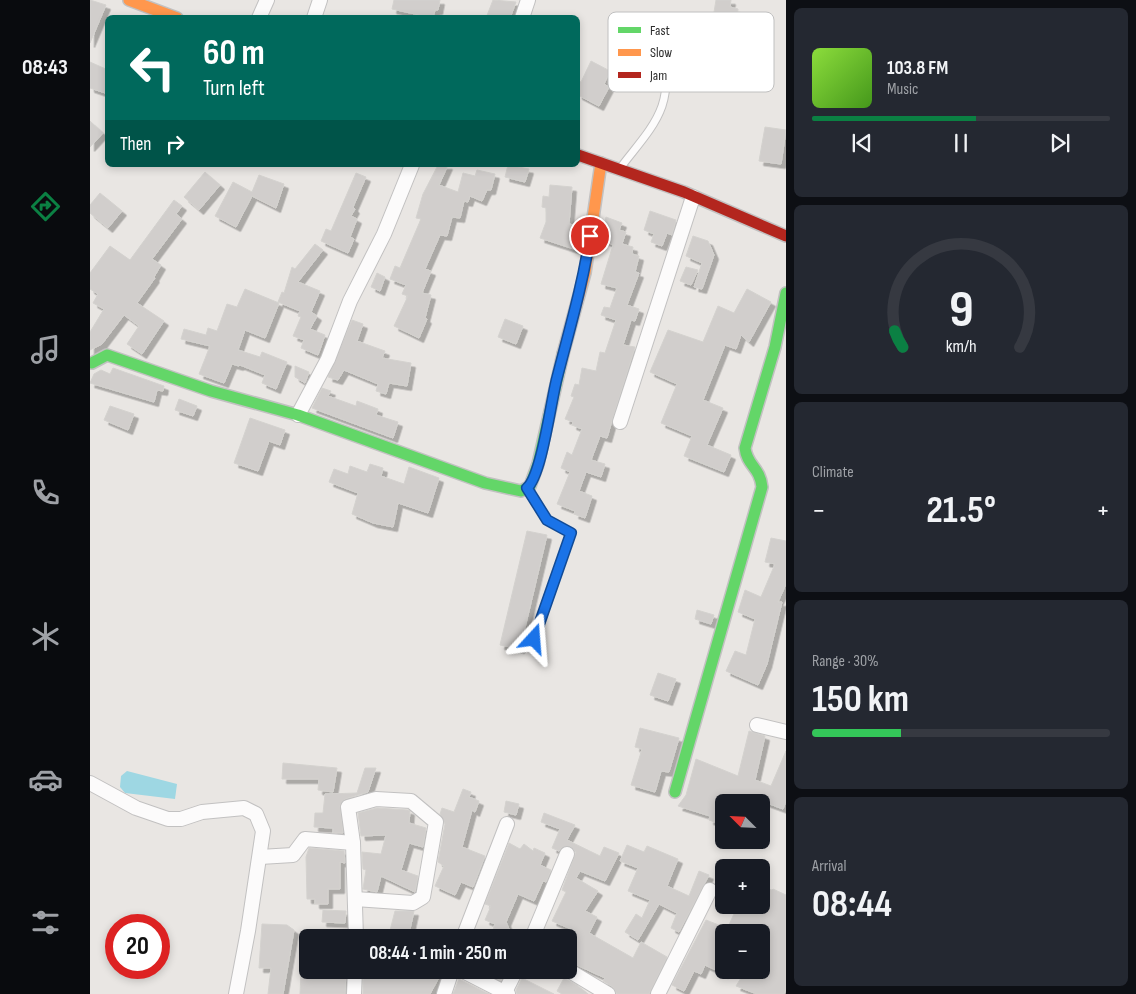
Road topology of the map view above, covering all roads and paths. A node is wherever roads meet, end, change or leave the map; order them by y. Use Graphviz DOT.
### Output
graph roads {
  1 [pos="129,0"];
  2 [pos="267,0"];
  3 [pos="320,0"];
  4 [pos="528,0"];
  5 [pos="169,15"];
  6 [pos="260,15"];
  7 [pos="315,15"];
  8 [pos="523,15"];
  9 [pos="664,92"];
  10 [pos="580,156"];
  11 [pos="601,163"];
  12 [pos="411,167"];
  13 [pos="619,169"];
  14 [pos="693,197"];
  15 [pos="786,236"];
  16 [pos="786,293"];
  17 [pos="92,363"];
  18 [pos="298,415"];
  19 [pos="620,422"];
  20 [pos="527,488"];
  21 [pos="534,639"];
  22 [pos="757,725"];
  23 [pos="786,732"];
  24 [pos="90,783"];
  25 [pos="675,792"];
  26 [pos="507,824"];
  27 [pos="353,843"];
  28 [pos="567,854"];
  29 [pos="260,857"];
  30 [pos="710,890"];
  31 [pos="355,899"];
  32 [pos="357,929"];
  33 [pos="466,929"];
  34 [pos="536,929"];
  35 [pos="577,975"];
  36 [pos="355,979"];
  37 [pos="449,979"];
  38 [pos="479,979"];
  39 [pos="512,979"];
  40 [pos="506,993"];
  41 [pos="236,994"];
  42 [pos="354,994"];
  43 [pos="444,994"];
  44 [pos="608,994"];
  45 [pos="658,994"];
  1 -- 5 [label="street"];
  2 -- 6 [label="street"];
  3 -- 7 [label="street"];
  4 -- 8 [label="street"];
  9 -- 13 [label="lane"];
  10 -- 11 [label="street"];
  11 -- 13 [label="street"];
  11 -- 20 [label="street"];
  12 -- 18 [label="street"];
  13 -- 14 [label="street"];
  14 -- 15 [label="street"];
  14 -- 19 [label="street"];
  16 -- 25 [label="street"];
  17 -- 18 [label="street"];
  18 -- 20 [label="street"];
  20 -- 21 [label="lane"];
  22 -- 23 [label="street"];
  24 -- 29 [label="street"];
  26 -- 33 [label="street"];
  27 -- 29 [label="street"];
  27 -- 31 [label="street"];
  27 -- 31 [label="street"];
  28 -- 34 [label="street"];
  29 -- 41 [label="street"];
  30 -- 45 [label="street"];
  31 -- 32 [label="street"];
  35 -- 44 [label="street"];
  36 -- 42 [label="street"];
  37 -- 43 [label="street"];
  38 -- 40 [label="street"];
  39 -- 40 [label="street"];
}
